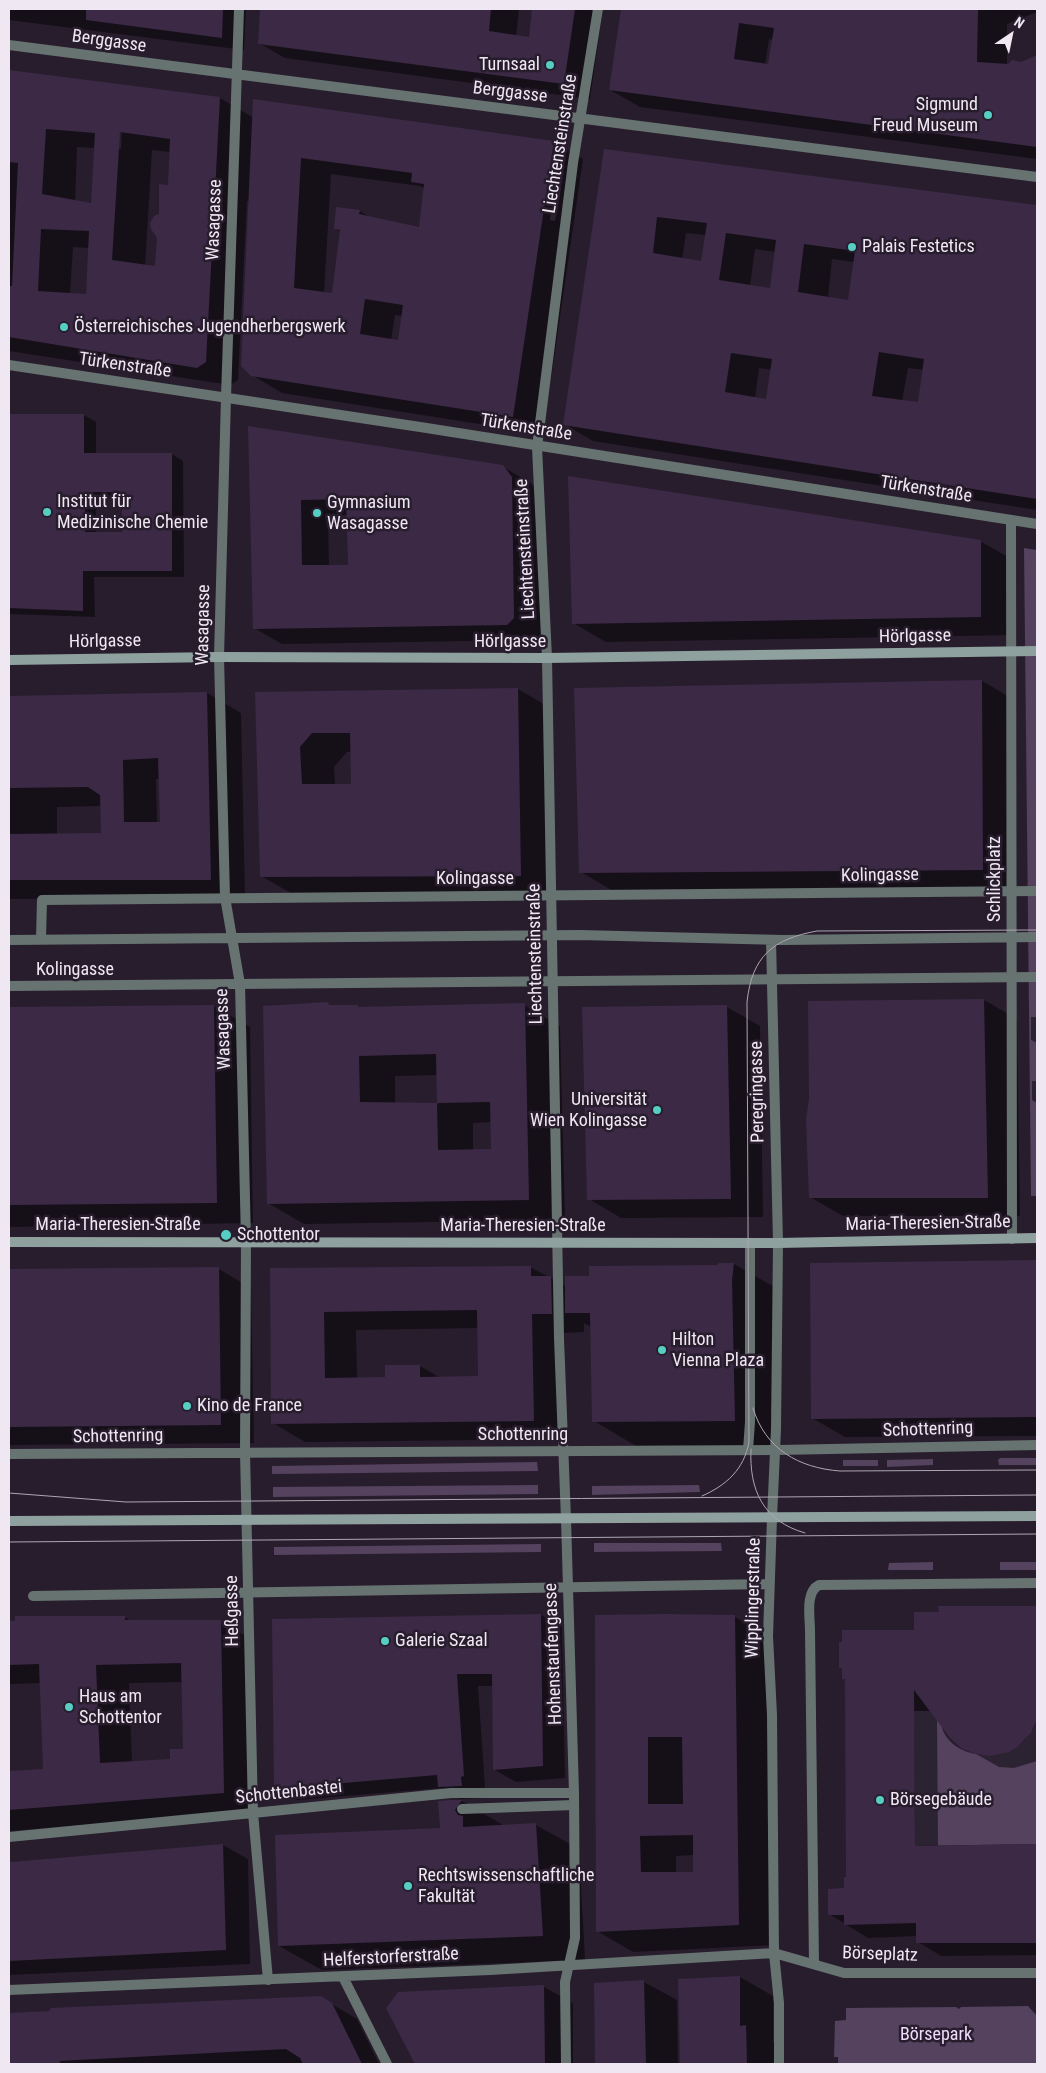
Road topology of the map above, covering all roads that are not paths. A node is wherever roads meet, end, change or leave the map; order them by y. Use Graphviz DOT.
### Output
graph roads {
  1 [pos="239,9"];
  2 [pos="598,9"];
  3 [pos="9,45"];
  4 [pos="236,75"];
  5 [pos="580,120"];
  6 [pos="1037,177"];
  7 [pos="9,365"];
  8 [pos="226,397"];
  9 [pos="537,447"];
  10 [pos="1011,520"];
  11 [pos="1037,524"];
  12 [pos="1037,651"];
  13 [pos="1011,652"];
  14 [pos="219,657"];
  15 [pos="547,658"];
  16 [pos="9,660"];
  17 [pos="1011,891"];
  18 [pos="1037,891"];
  19 [pos="552,895"];
  20 [pos="225,897"];
  21 [pos="552,935"];
  22 [pos="1011,936"];
  23 [pos="1037,936"];
  24 [pos="232,938"];
  25 [pos="41,939"];
  26 [pos="9,940"];
  27 [pos="771,940"];
  28 [pos="1037,977"];
  29 [pos="1011,978"];
  30 [pos="771,980"];
  31 [pos="554,982"];
  32 [pos="240,984"];
  33 [pos="9,986"];
  34 [pos="1037,1238"];
  35 [pos="1012,1239"];
  36 [pos="246,1241"];
  37 [pos="9,1242"];
  38 [pos="558,1242"];
  39 [pos="750,1243"];
  40 [pos="778,1243"];
  41 [pos="1037,1445"];
  42 [pos="748,1450"];
  43 [pos="775,1450"];
  44 [pos="562,1451"];
  45 [pos="245,1452"];
  46 [pos="9,1454"];
  47 [pos="1037,1516"];
  48 [pos="772,1518"];
  49 [pos="566,1519"];
  50 [pos="247,1520"];
  51 [pos="9,1521"];
  52 [pos="1037,1583"];
  53 [pos="769,1584"];
  54 [pos="568,1588"];
  55 [pos="249,1594"];
  56 [pos="33,1596"];
  57 [pos="574,1793"];
  58 [pos="574,1805"];
  59 [pos="462,1808"];
  60 [pos="252,1814"];
  61 [pos="9,1837"];
  62 [pos="774,1953"];
  63 [pos="814,1964"];
  64 [pos="568,1965"];
  65 [pos="1037,1974"];
  66 [pos="343,1977"];
  67 [pos="268,1980"];
  68 [pos="9,1990"];
  69 [pos="387,2064"];
  70 [pos="566,2064"];
  71 [pos="779,2064"];
  1 -- 4 [label="street, Wasagasse"];
  2 -- 5 [label="street, Liechtensteinstraße"];
  3 -- 4 [label="street, Berggasse"];
  4 -- 5 [label="street, Berggasse"];
  4 -- 8 [label="street, Wasagasse"];
  5 -- 6 [label="street, Berggasse"];
  5 -- 9 [label="street, Liechtensteinstraße"];
  7 -- 8 [label="street, Türkenstraße"];
  8 -- 9 [label="street, Türkenstraße"];
  8 -- 14 [label="street, Wasagasse"];
  9 -- 10 [label="street, Türkenstraße"];
  9 -- 15 [label="street, Liechtensteinstraße"];
  10 -- 11 [label="street, Türkenstraße"];
  10 -- 13 [label="street, Schlickplatz"];
  12 -- 13 [label="main road"];
  13 -- 15 [label="main road, Hörlgasse"];
  13 -- 17 [label="street, Schlickplatz"];
  14 -- 15 [label="main road, Hörlgasse"];
  14 -- 16 [label="main road, Hörlgasse"];
  14 -- 20 [label="street, Wasagasse"];
  15 -- 19 [label="street, Liechtensteinstraße"];
  17 -- 18 [label="street, Kolingasse"];
  17 -- 19 [label="street, Kolingasse"];
  17 -- 22 [label="street, Schlickplatz"];
  19 -- 20 [label="street, Kolingasse"];
  19 -- 21 [label="street, Liechtensteinstraße"];
  20 -- 24 [label="street, Wasagasse"];
  20 -- 25 [label="street, Kolingasse"];
  21 -- 24 [label="street, Kolingasse"];
  21 -- 27 [label="street, Kolingasse"];
  21 -- 31 [label="street, Liechtensteinstraße"];
  22 -- 23 [label="street, Kolingasse"];
  22 -- 27 [label="street, Kolingasse"];
  22 -- 29 [label="street, Schlickplatz"];
  24 -- 25 [label="street, Kolingasse"];
  24 -- 32 [label="street, Wasagasse"];
  25 -- 26 [label="street, Kolingasse"];
  27 -- 30 [label="street, Peregringasse"];
  28 -- 29 [label="street, Kolingasse"];
  29 -- 30 [label="street, Kolingasse"];
  29 -- 35 [label="street, Schlickplatz"];
  30 -- 31 [label="street, Kolingasse"];
  30 -- 40 [label="street, Peregringasse"];
  31 -- 32 [label="street, Kolingasse"];
  31 -- 38 [label="street, Liechtensteinstraße"];
  32 -- 33 [label="street, Kolingasse"];
  32 -- 36 [label="street, Wasagasse"];
  34 -- 35 [label="main road, Maria-Theresien-Straße"];
  35 -- 40 [label="main road, Maria-Theresien-Straße"];
  36 -- 37 [label="main road, Maria-Theresien-Straße"];
  36 -- 38 [label="main road, Maria-Theresien-Straße"];
  36 -- 45 [label="street, Heßgasse"];
  38 -- 39 [label="main road, Maria-Theresien-Straße"];
  38 -- 44 [label="street, Hohenstaufengasse"];
  39 -- 40 [label="main road, Maria-Theresien-Straße"];
  39 -- 42 [label="street"];
  40 -- 43 [label="street, Wipplingerstraße"];
  41 -- 43 [label="street, Schottenring"];
  42 -- 43 [label="street, Schottenring"];
  42 -- 44 [label="street, Schottenring"];
  43 -- 48 [label="street, Wipplingerstraße"];
  44 -- 45 [label="street, Schottenring"];
  44 -- 49 [label="street, Hohenstaufengasse"];
  45 -- 46 [label="street, Schottenring"];
  45 -- 50 [label="street, Heßgasse"];
  47 -- 48 [label="main road"];
  48 -- 49 [label="main road"];
  48 -- 53 [label="street, Wipplingerstraße"];
  49 -- 50 [label="main road"];
  49 -- 54 [label="street, Hohenstaufengasse"];
  50 -- 51 [label="main road"];
  50 -- 55 [label="street, Heßgasse"];
  52 -- 63 [label="street"];
  53 -- 54 [label="street"];
  53 -- 62 [label="street, Wipplingerstraße"];
  54 -- 55 [label="street"];
  54 -- 57 [label="street, Hohenstaufengasse"];
  55 -- 56 [label="street"];
  55 -- 60 [label="street, Heßgasse"];
  57 -- 58 [label="street, Hohenstaufengasse"];
  57 -- 60 [label="street, Schottenbastei"];
  58 -- 59 [label="street"];
  58 -- 64 [label="street, Hohenstaufengasse"];
  60 -- 61 [label="street, Schottenbastei"];
  60 -- 67 [label="street, Heßgasse"];
  62 -- 63 [label="street, Börseplatz"];
  62 -- 64 [label="street, Helferstorferstraße"];
  62 -- 71 [label="street"];
  63 -- 65 [label="street, Börseplatz"];
  64 -- 66 [label="street, Helferstorferstraße"];
  64 -- 70 [label="street, Hohenstaufengasse"];
  66 -- 67 [label="street, Helferstorferstraße"];
  66 -- 69 [label="street"];
  67 -- 68 [label="street, Helferstorferstraße"];
}
